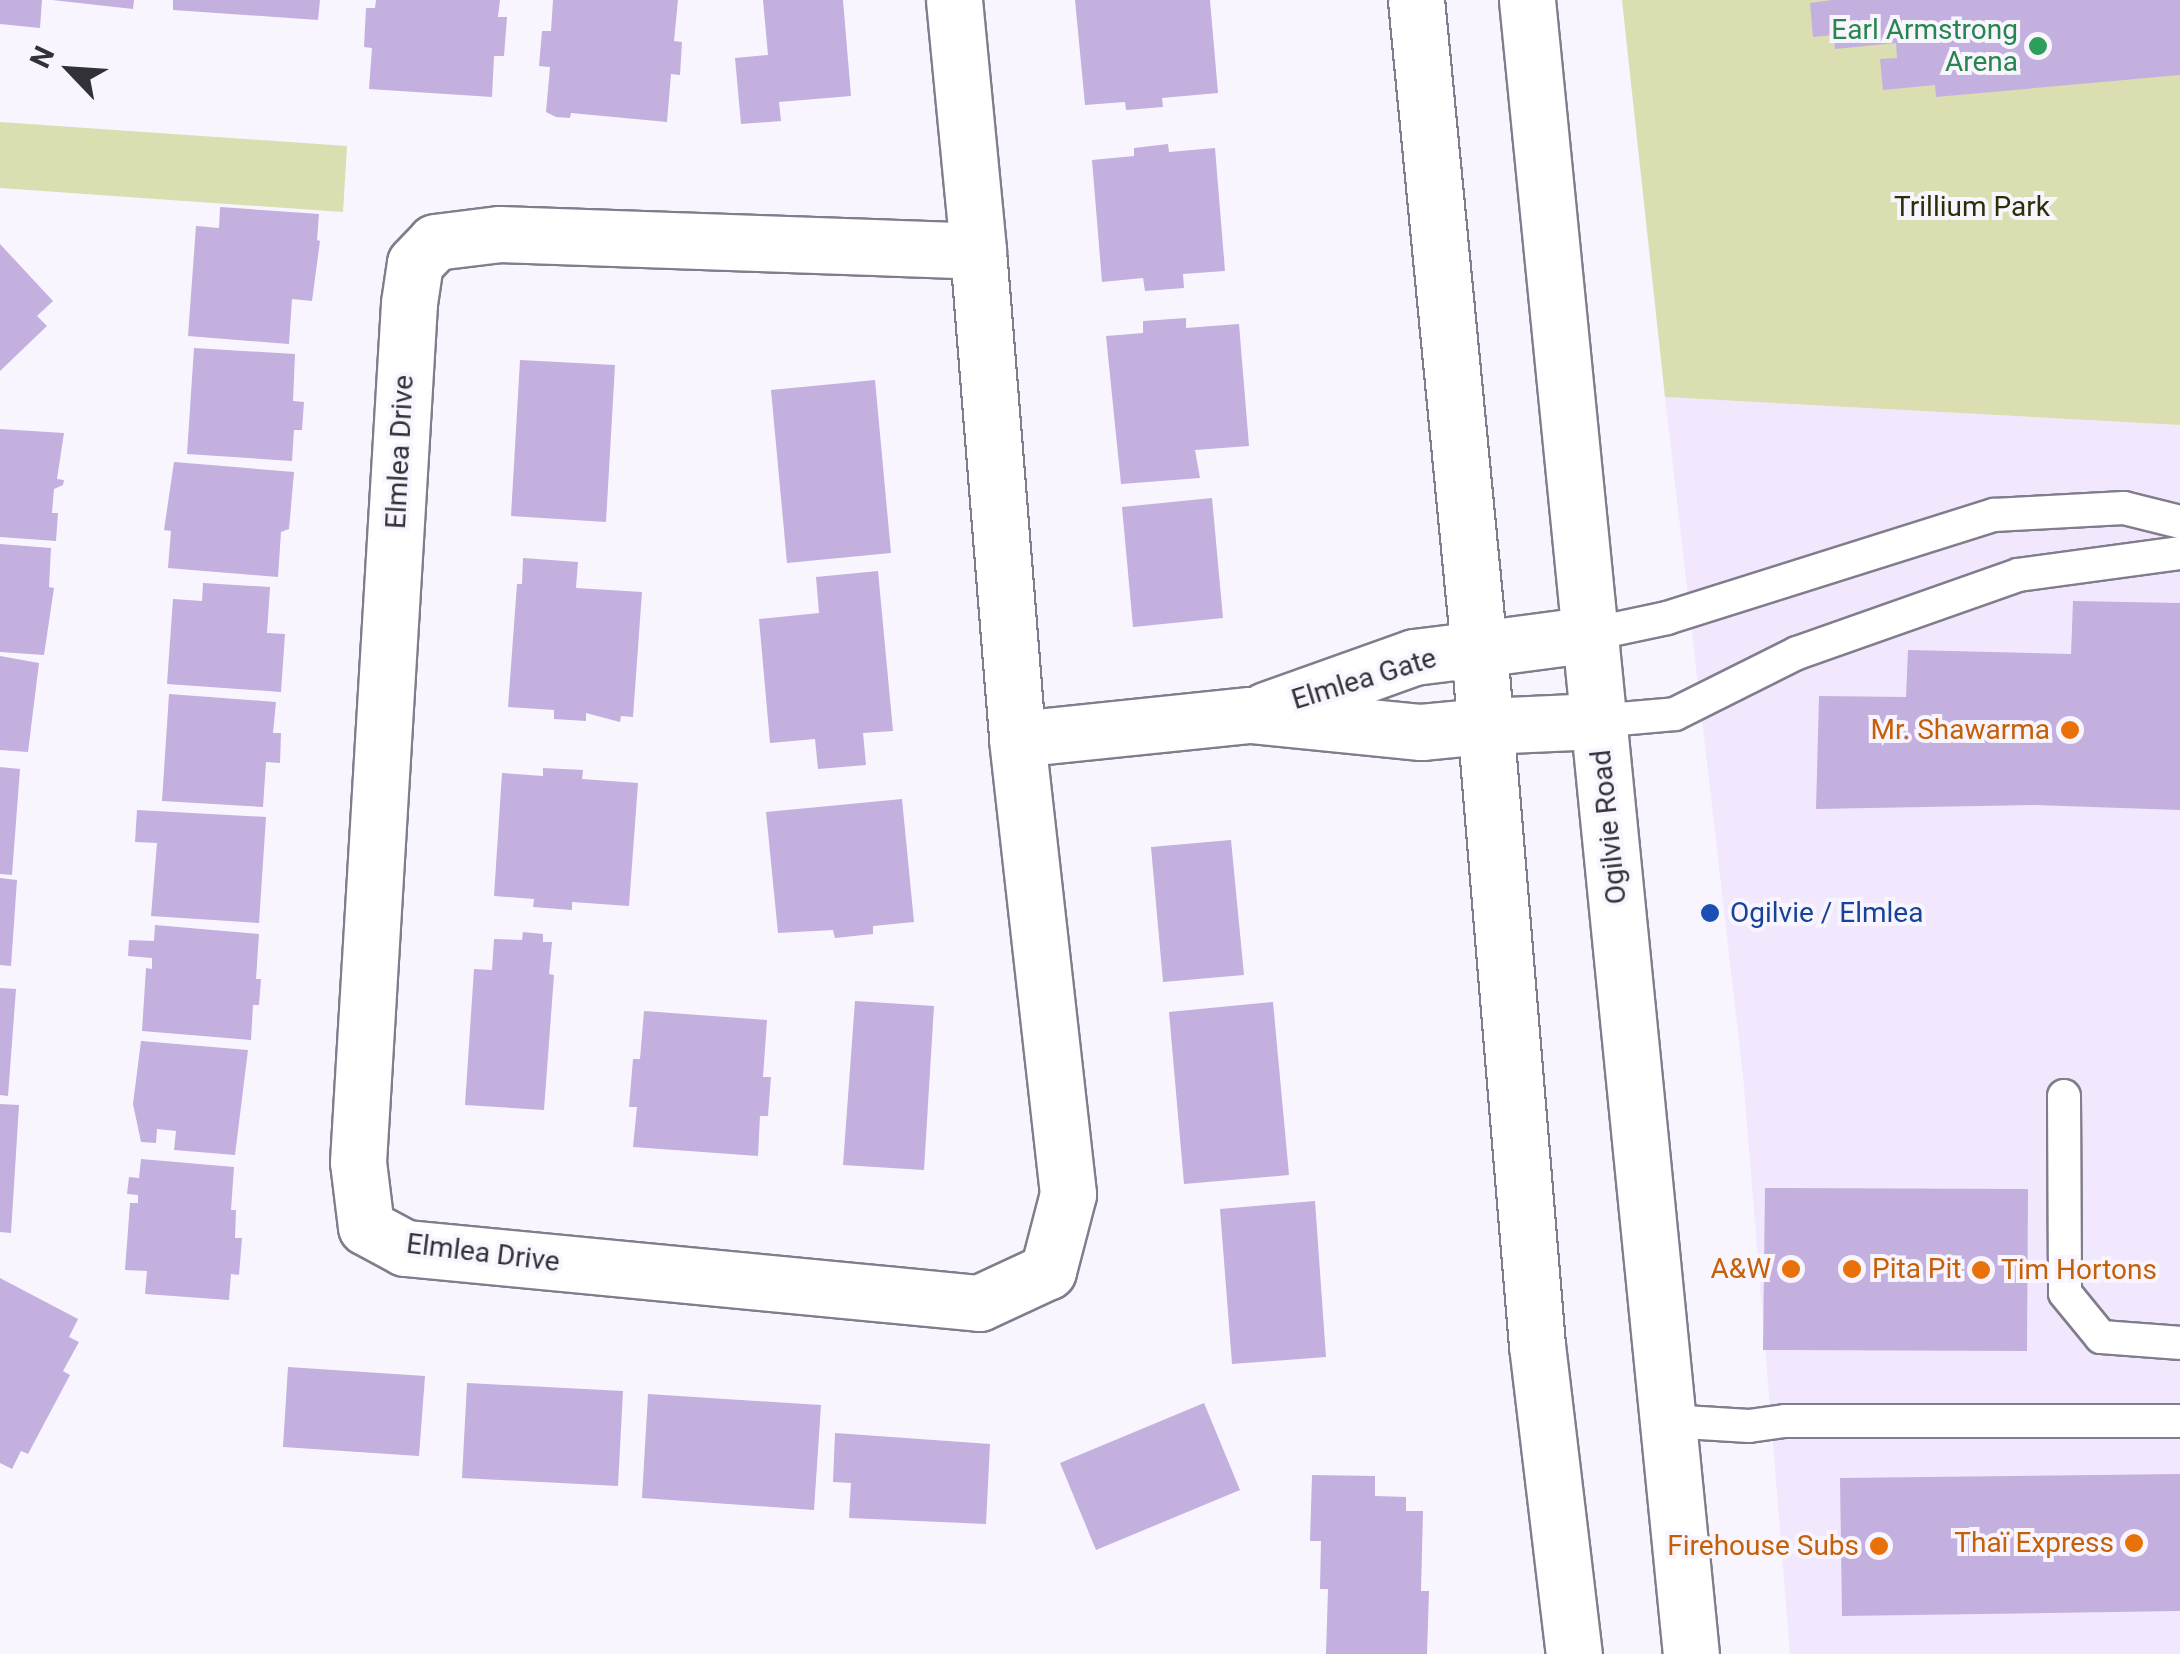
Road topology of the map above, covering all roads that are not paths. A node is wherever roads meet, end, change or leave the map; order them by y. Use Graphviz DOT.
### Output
graph roads {
  1 [pos="954,0"];
  2 [pos="1416,0"];
  3 [pos="1527,0"];
  4 [pos="978,250"];
  5 [pos="2180,522"];
  6 [pos="2180,553"];
  7 [pos="1592,634"];
  8 [pos="1479,649"];
  9 [pos="1250,715"];
  10 [pos="1597,721"];
  11 [pos="1485,726"];
  12 [pos="1017,738"];
  13 [pos="2064,1096"];
  14 [pos="2180,1343"];
  15 [pos="1668,1421"];
  16 [pos="2180,1421"];
  17 [pos="1574,1654"];
  18 [pos="1691,1654"];
  1 -- 4 [label="street, Elmlea Drive"];
  2 -- 8 [label="street"];
  3 -- 7 [label="street, Ogilvie Road"];
  4 -- 12 [label="street, Elmlea Drive"];
  4 -- 12 [label="street, Elmlea Drive"];
  5 -- 7 [label="lane"];
  6 -- 10 [label="lane"];
  7 -- 8 [label="street, Elmlea Gate"];
  7 -- 10 [label="street, Ogilvie Road"];
  8 -- 9 [label="street, Elmlea Gate"];
  8 -- 11 [label="street"];
  9 -- 11 [label="street, Elmlea Gate"];
  9 -- 12 [label="street, Elmlea Gate"];
  10 -- 11 [label="street, Elmlea Gate"];
  10 -- 15 [label="street, Ogilvie Road"];
  11 -- 17 [label="street"];
  13 -- 14 [label="lane"];
  15 -- 16 [label="lane"];
  15 -- 18 [label="street, Ogilvie Road"];
}
